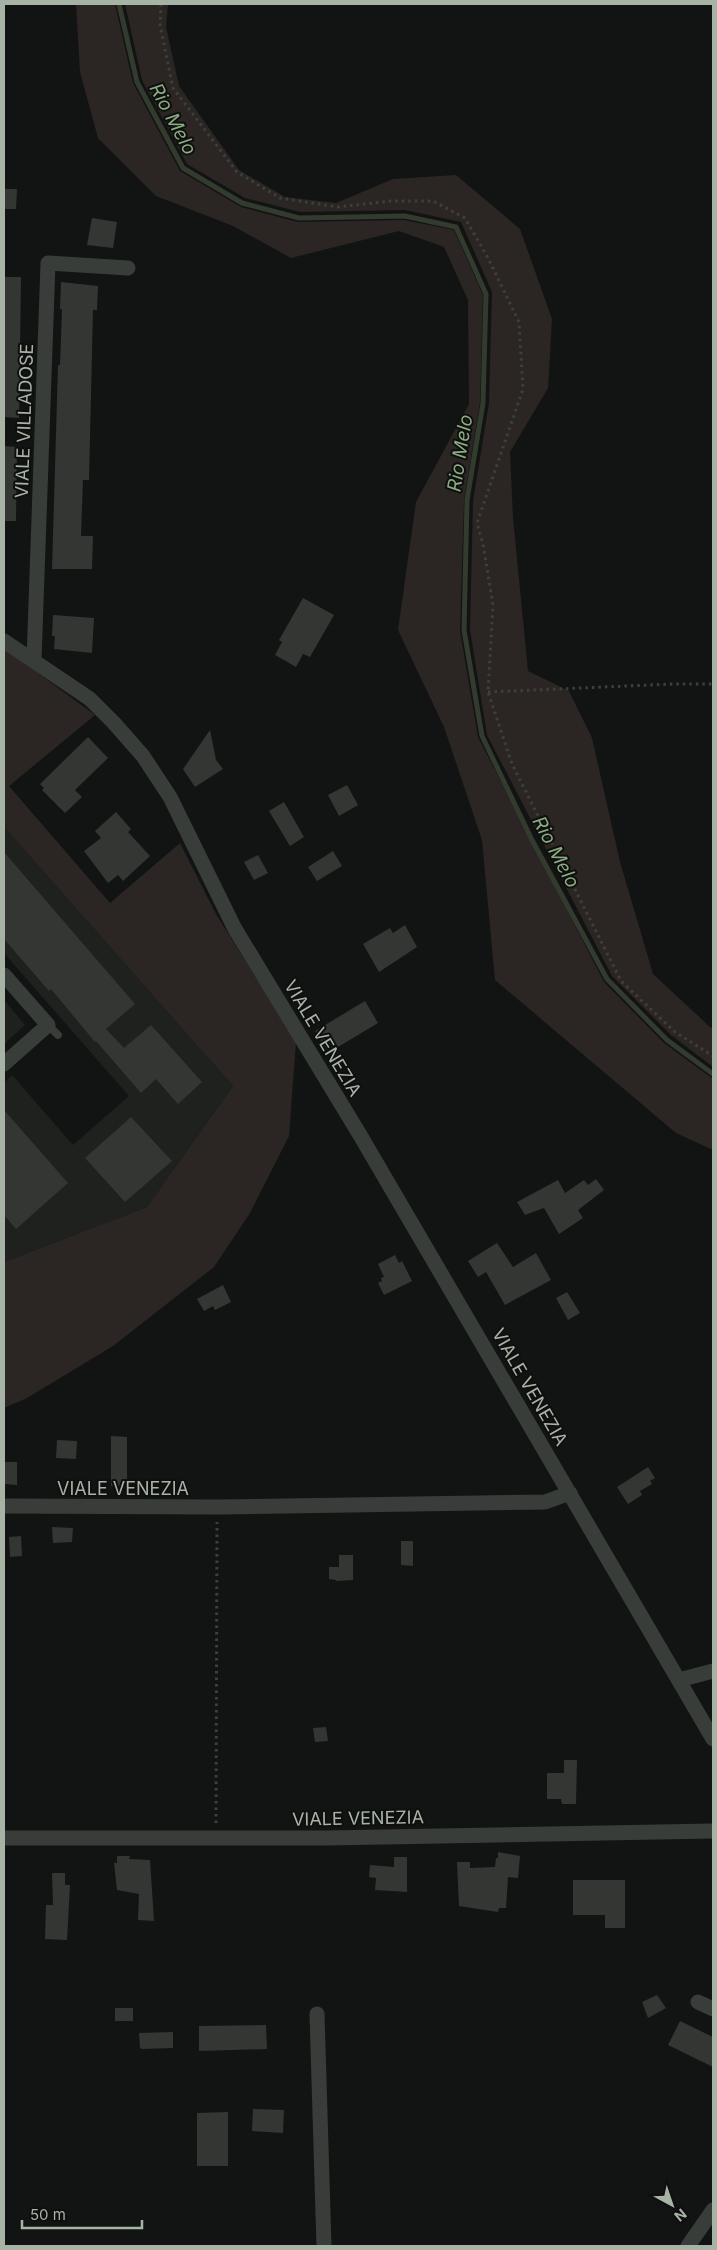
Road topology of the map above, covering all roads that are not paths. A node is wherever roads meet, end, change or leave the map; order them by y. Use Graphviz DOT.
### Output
graph roads {
  1 [pos="128,268"];
  2 [pos="4,641"];
  3 [pos="34,660"];
  4 [pos="4,975"];
  5 [pos="4,1064"];
  6 [pos="570,1493"];
  7 [pos="4,1506"];
  8 [pos="713,1671"];
  9 [pos="679,1680"];
  10 [pos="713,1740"];
  11 [pos="713,1831"];
  12 [pos="4,1838"];
  13 [pos="698,2002"];
  14 [pos="713,2009"];
  15 [pos="317,2014"];
  16 [pos="713,2210"];
  17 [pos="324,2246"];
  18 [pos="688,2246"];
  1 -- 3 [label="street, VIALE VILLADOSE"];
  2 -- 3 [label="street, VIALE VENEZIA"];
  3 -- 6 [label="street, VIALE VENEZIA"];
  4 -- 5 [label="street"];
  6 -- 7 [label="street, VIALE VENEZIA"];
  6 -- 9 [label="street, VIALE VENEZIA"];
  8 -- 9 [label="street"];
  9 -- 10 [label="street, VIALE VENEZIA"];
  11 -- 12 [label="street, VIALE VENEZIA"];
  13 -- 14 [label="street"];
  15 -- 17 [label="street"];
  16 -- 18 [label="street"];
}
